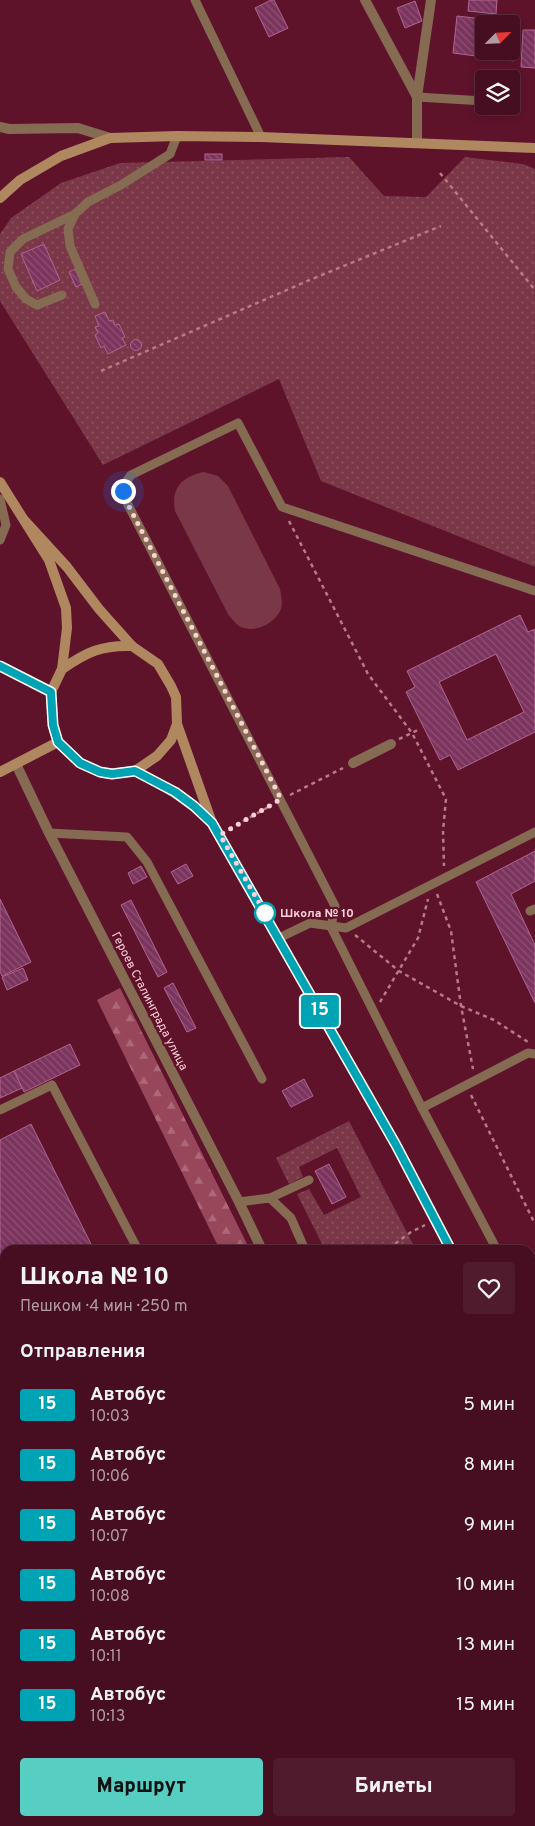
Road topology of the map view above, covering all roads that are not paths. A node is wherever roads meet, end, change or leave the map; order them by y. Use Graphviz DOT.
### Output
graph roads {
  1 [pos="195,0"];
  2 [pos="364,0"];
  3 [pos="431,0"];
  4 [pos="417,97"];
  5 [pos="475,100"];
  6 [pos="0,126"];
  7 [pos="177,136"];
  8 [pos="261,137"];
  9 [pos="110,138"];
  10 [pos="417,143"];
  11 [pos="535,148"];
  12 [pos="0,198"];
  13 [pos="74,214"];
  14 [pos="62,295"];
  15 [pos="95,304"];
  16 [pos="0,482"];
  17 [pos="0,499"];
  18 [pos="24,520"];
  19 [pos="0,540"];
  20 [pos="535,591"];
  21 [pos="132,646"];
  22 [pos="0,666"];
  23 [pos="62,668"];
  24 [pos="51,692"];
  25 [pos="177,724"];
  26 [pos="58,742"];
  27 [pos="391,744"];
  28 [pos="353,763"];
  29 [pos="16,764"];
  30 [pos="135,771"];
  31 [pos="0,772"];
  32 [pos="212,823"];
  33 [pos="535,832"];
  34 [pos="49,833"];
  35 [pos="331,927"];
  36 [pos="280,938"];
  37 [pos="535,1054"];
  38 [pos="262,1079"];
  39 [pos="422,1108"];
  40 [pos="0,1110"];
  41 [pos="310,1180"];
  42 [pos="270,1198"];
  43 [pos="239,1202"];
  44 [pos="135,1245"];
  45 [pos="260,1245"];
  46 [pos="303,1245"];
  47 [pos="448,1245"];
  48 [pos="494,1245"];
  1 -- 8 [label="lane"];
  2 -- 4 [label="street"];
  3 -- 4 [label="street"];
  4 -- 5 [label="lane"];
  4 -- 10 [label="street"];
  6 -- 9 [label="street"];
  7 -- 8 [label="main road"];
  7 -- 9 [label="main road"];
  7 -- 13 [label="lane"];
  8 -- 10 [label="main road"];
  9 -- 12 [label="main road"];
  10 -- 11 [label="main road"];
  13 -- 14 [label="lane"];
  13 -- 15 [label="lane"];
  16 -- 18 [label="main road"];
  17 -- 19 [label="lane"];
  18 -- 21 [label="main road"];
  18 -- 23 [label="main road"];
  20 -- 35 [label="lane"];
  21 -- 23 [label="main road"];
  21 -- 25 [label="main road"];
  22 -- 24 [label="main road"];
  23 -- 24 [label="main road"];
  24 -- 26 [label="main road"];
  25 -- 30 [label="main road"];
  25 -- 32 [label="main road"];
  26 -- 29 [label="main road"];
  26 -- 30 [label="main road"];
  27 -- 28 [label="street"];
  29 -- 31 [label="main road"];
  29 -- 34 [label="street, Героев Сталинграда улица"];
  30 -- 32 [label="main road"];
  32 -- 36 [label="main road"];
  33 -- 35 [label="lane"];
  34 -- 38 [label="lane"];
  34 -- 43 [label="street, Героев Сталинграда улица"];
  35 -- 36 [label="lane"];
  35 -- 39 [label="lane"];
  36 -- 47 [label="main road"];
  37 -- 39 [label="lane"];
  39 -- 48 [label="lane"];
  40 -- 44 [label="lane"];
  41 -- 42 [label="lane"];
  42 -- 43 [label="lane"];
  42 -- 46 [label="lane"];
  43 -- 45 [label="street, Героев Сталинграда улица"];
}
